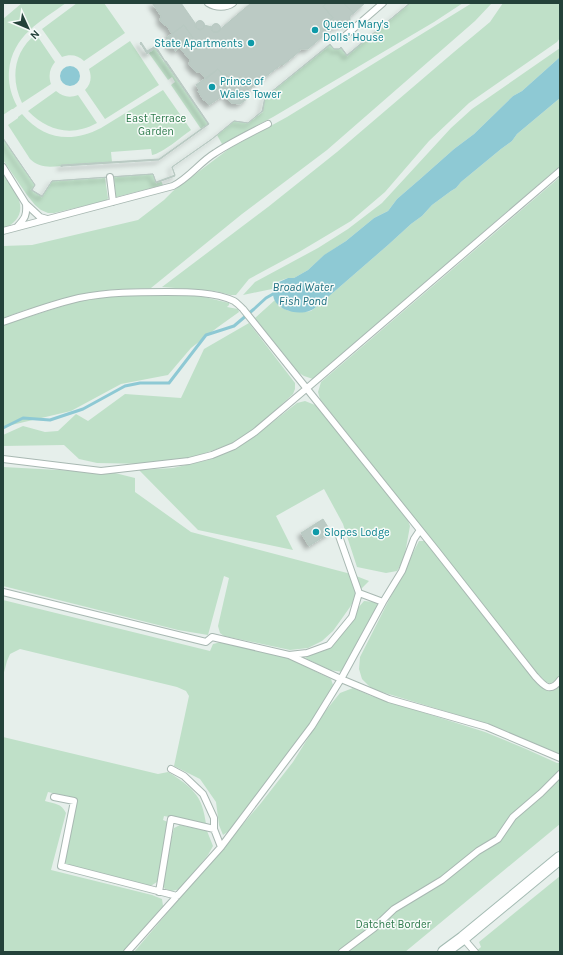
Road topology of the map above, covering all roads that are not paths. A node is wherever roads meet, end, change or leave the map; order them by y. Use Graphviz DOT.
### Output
graph roads {
  1 [pos="208,3"];
  2 [pos="233,3"];
  3 [pos="383,3"];
  4 [pos="345,36"];
  5 [pos="268,124"];
  6 [pos="3,168"];
  7 [pos="560,171"];
  8 [pos="110,178"];
  9 [pos="113,202"];
  10 [pos="26,204"];
  11 [pos="47,219"];
  12 [pos="18,227"];
  13 [pos="3,231"];
  14 [pos="3,322"];
  15 [pos="306,389"];
  16 [pos="3,459"];
  17 [pos="420,530"];
  18 [pos="339,536"];
  19 [pos="3,592"];
  20 [pos="359,593"];
  21 [pos="383,602"];
  22 [pos="289,655"];
  23 [pos="342,679"];
  24 [pos="560,680"];
  25 [pos="560,758"];
  26 [pos="171,769"];
  27 [pos="560,774"];
  28 [pos="54,797"];
  29 [pos="214,829"];
  30 [pos="221,847"];
  31 [pos="560,858"];
  32 [pos="159,892"];
  33 [pos="177,896"];
  34 [pos="463,938"];
  35 [pos="127,952"];
  36 [pos="342,952"];
  37 [pos="444,952"];
  38 [pos="476,952"];
  1 -- 2 [label="lane"];
  3 -- 4 [label="lane"];
  5 -- 9 [label="lane"];
  6 -- 10 [label="lane"];
  7 -- 15 [label="lane"];
  8 -- 9 [label="lane"];
  9 -- 11 [label="lane"];
  10 -- 11 [label="lane"];
  10 -- 12 [label="lane"];
  11 -- 12 [label="lane"];
  12 -- 13 [label="lane"];
  14 -- 15 [label="lane"];
  15 -- 16 [label="lane"];
  15 -- 17 [label="lane"];
  17 -- 21 [label="lane"];
  17 -- 24 [label="lane"];
  18 -- 20 [label="lane"];
  19 -- 22 [label="lane"];
  20 -- 21 [label="lane"];
  20 -- 22 [label="lane"];
  21 -- 23 [label="lane"];
  22 -- 23 [label="lane"];
  23 -- 25 [label="lane"];
  23 -- 30 [label="lane"];
  26 -- 29 [label="lane"];
  27 -- 36 [label="lane"];
  28 -- 32 [label="lane"];
  29 -- 30 [label="lane"];
  29 -- 32 [label="lane"];
  30 -- 33 [label="lane"];
  31 -- 34 [label="main road"];
  32 -- 33 [label="lane"];
  33 -- 35 [label="lane"];
  34 -- 37 [label="main road"];
  34 -- 38 [label="lane"];
}
